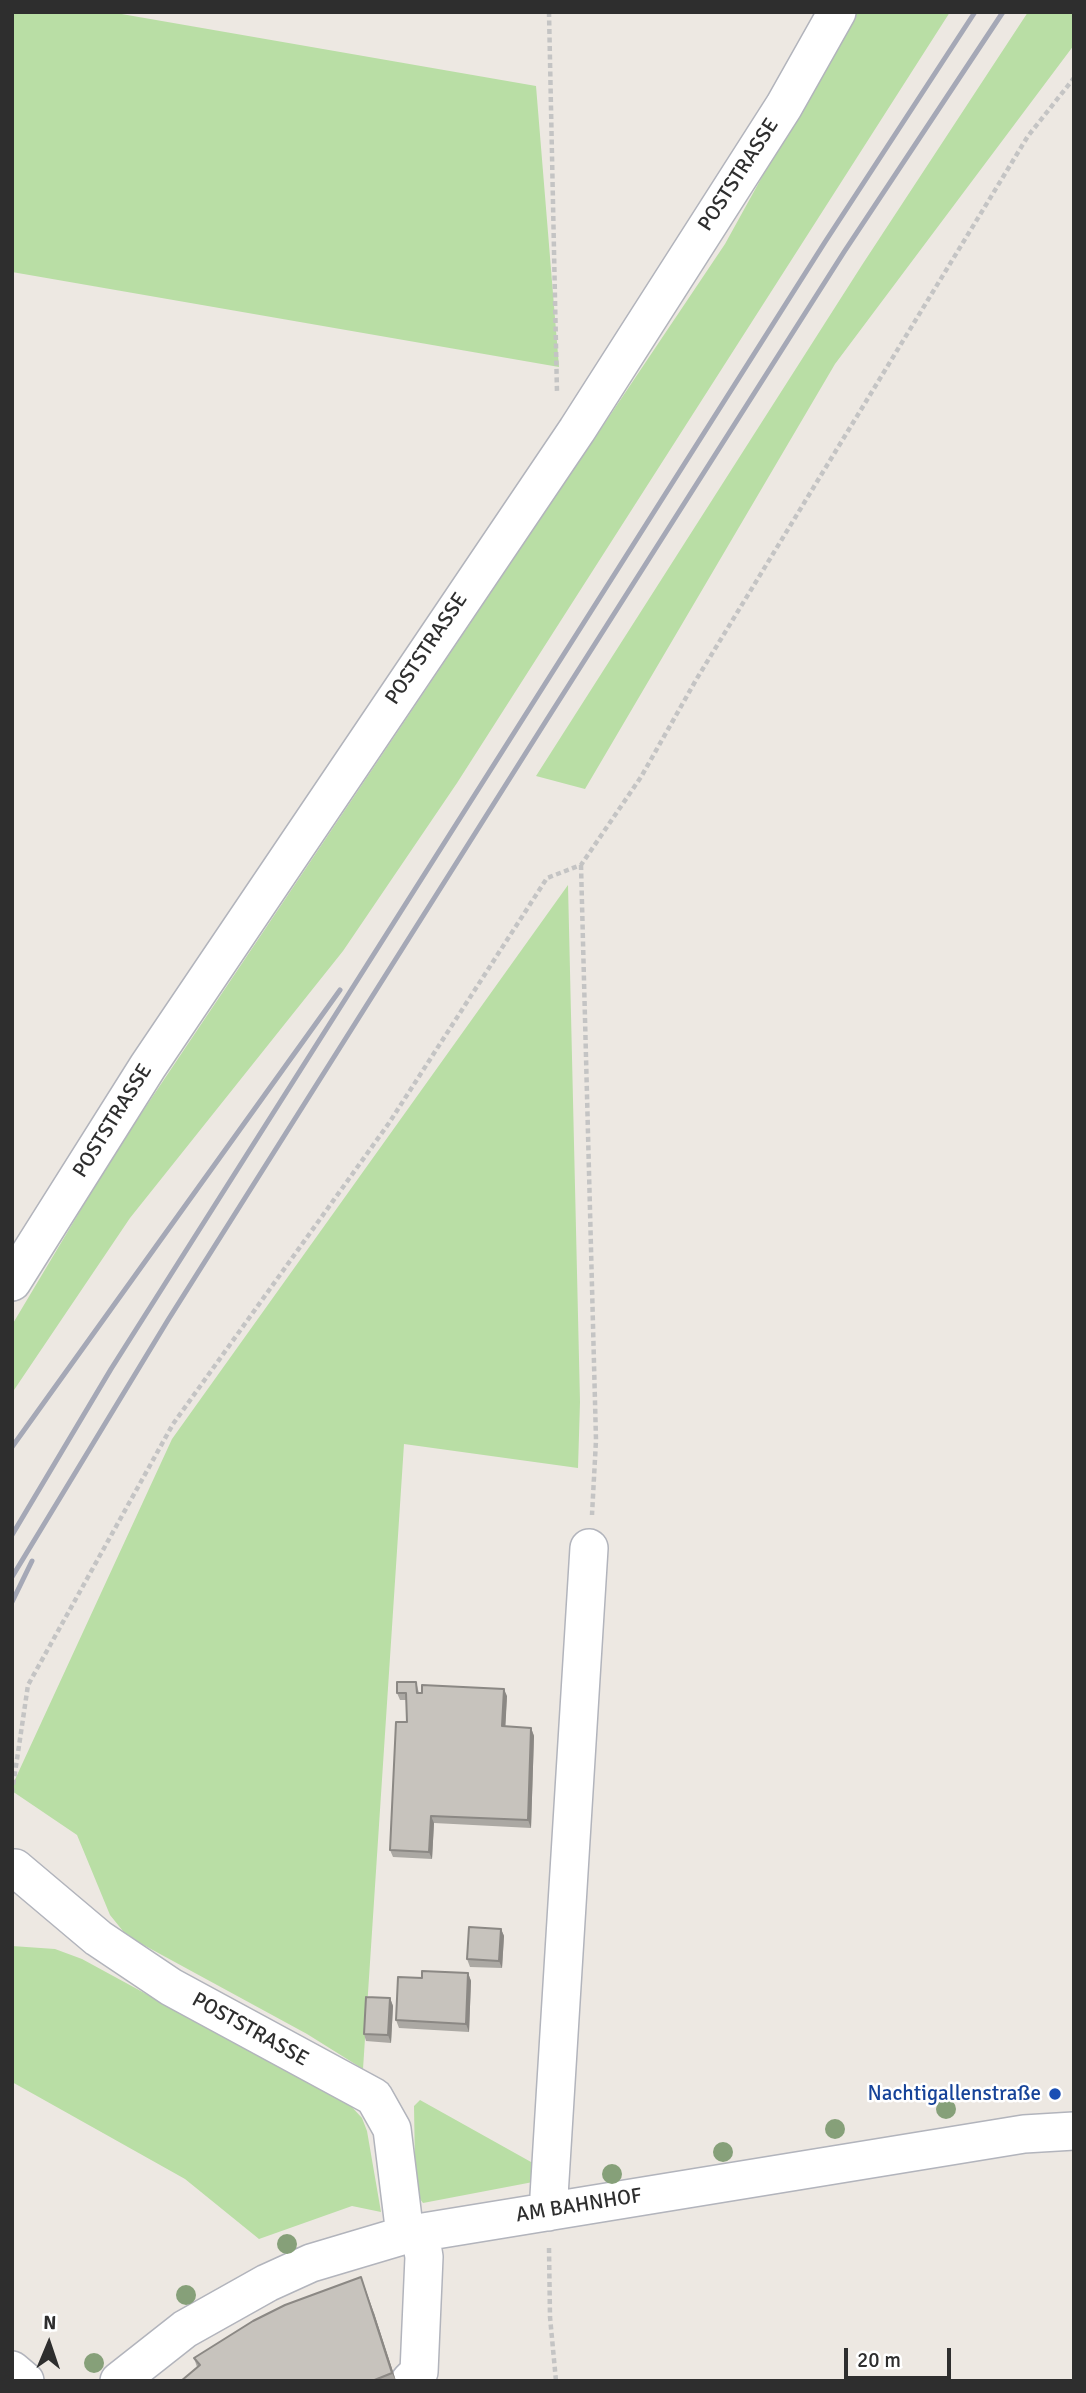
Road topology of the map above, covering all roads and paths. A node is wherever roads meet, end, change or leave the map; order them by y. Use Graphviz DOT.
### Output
graph roads {
  1 [pos="549,12"];
  2 [pos="837,12"];
  3 [pos="1074,78"];
  4 [pos="577,430"];
  5 [pos="581,865"];
  6 [pos="12,1282"];
  7 [pos="589,1548"];
  8 [pos="12,1793"];
  9 [pos="15,1868"];
  10 [pos="1074,2131"];
  11 [pos="548,2212"];
  12 [pos="412,2234"];
  13 [pos="12,2370"];
  14 [pos="25,2381"];
  15 [pos="119,2381"];
  16 [pos="410,2381"];
  17 [pos="555,2381"];
  1 -- 4 [label="path"];
  2 -- 4 [label="street, POSTSTRASSE"];
  3 -- 5 [label="path"];
  4 -- 6 [label="street, POSTSTRASSE"];
  5 -- 7 [label="path"];
  5 -- 8 [label="path"];
  7 -- 11 [label="street"];
  9 -- 12 [label="street, POSTSTRASSE"];
  10 -- 11 [label="street, AM BAHNHOF"];
  11 -- 12 [label="street, AM BAHNHOF"];
  11 -- 17 [label="path"];
  12 -- 15 [label="street, AM BAHNHOF"];
  12 -- 16 [label="street, POSTSTRASSE"];
  13 -- 14 [label="street"];
}
